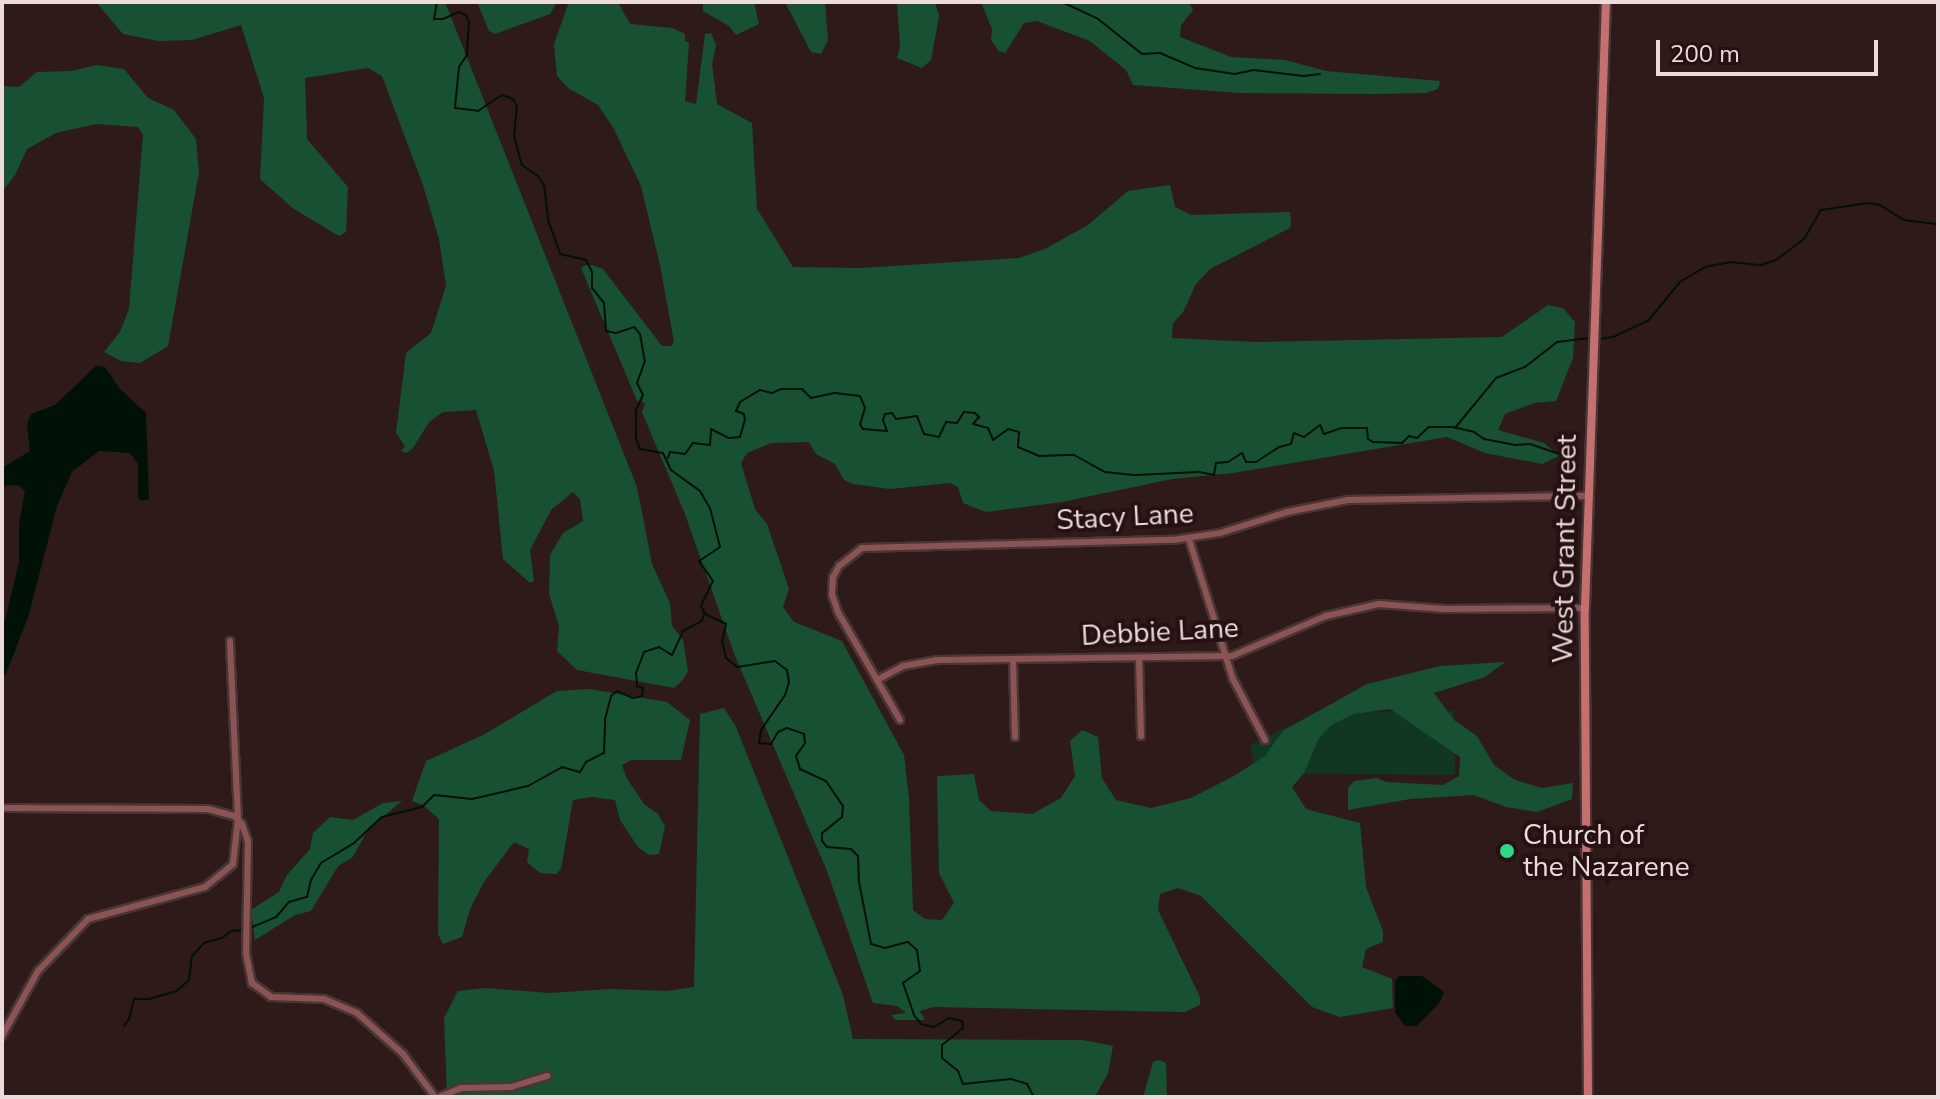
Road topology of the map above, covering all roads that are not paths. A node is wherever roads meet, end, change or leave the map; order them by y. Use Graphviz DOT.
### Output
graph roads {
  1 [pos="1606,2"];
  2 [pos="1589,496"];
  3 [pos="1189,539"];
  4 [pos="1585,608"];
  5 [pos="230,641"];
  6 [pos="1225,656"];
  7 [pos="1139,659"];
  8 [pos="1013,660"];
  9 [pos="877,680"];
  10 [pos="900,720"];
  11 [pos="1141,736"];
  12 [pos="1015,737"];
  13 [pos="1265,740"];
  14 [pos="2,808"];
  15 [pos="238,819"];
  16 [pos="2,1036"];
  17 [pos="547,1076"];
  18 [pos="437,1097"];
  19 [pos="1588,1097"];
  1 -- 2 [label="main road, West Grant Street"];
  2 -- 3 [label="street, Stacy Lane"];
  2 -- 4 [label="main road, West Grant Street"];
  3 -- 6 [label="street"];
  3 -- 9 [label="street, Stacy Lane"];
  4 -- 6 [label="street, Debbie Lane"];
  4 -- 19 [label="main road, West Grant Street"];
  5 -- 15 [label="street"];
  6 -- 7 [label="street, Debbie Lane"];
  6 -- 13 [label="street"];
  7 -- 8 [label="street, Debbie Lane"];
  7 -- 11 [label="street"];
  8 -- 9 [label="street, Debbie Lane"];
  8 -- 12 [label="street"];
  9 -- 10 [label="street, Stacy Lane"];
  14 -- 15 [label="street"];
  15 -- 16 [label="street"];
  15 -- 18 [label="street"];
  17 -- 18 [label="street"];
}
